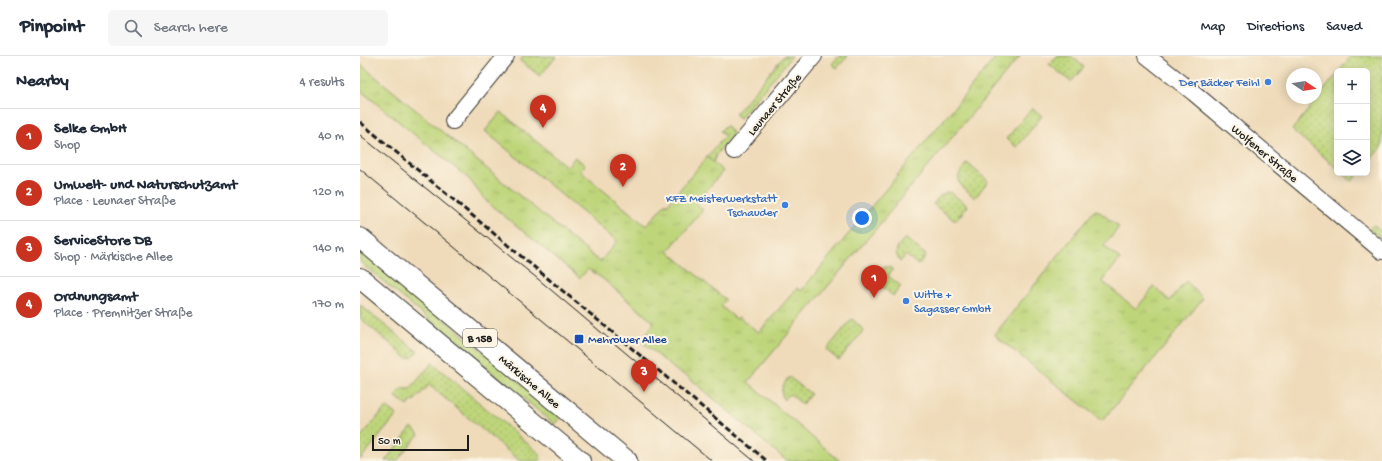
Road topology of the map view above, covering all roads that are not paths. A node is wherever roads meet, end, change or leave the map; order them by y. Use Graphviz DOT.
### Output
graph roads {
  1 [pos="506,56"];
  2 [pos="814,56"];
  3 [pos="1147,56"];
  4 [pos="452,121"];
  5 [pos="734,151"];
  6 [pos="360,238"];
  7 [pos="1382,251"];
  8 [pos="360,278"];
  9 [pos="570,414"];
  10 [pos="550,437"];
  11 [pos="599,438"];
  12 [pos="616,458"];
  13 [pos="580,461"];
  1 -- 4 [label="street"];
  2 -- 5 [label="street, Leunaer Straße"];
  3 -- 7 [label="street, Wolfener Straße"];
  6 -- 9 [label="main road, Märkische Allee / B 158"];
  8 -- 10 [label="main road, B 158"];
  9 -- 10 [label="main road"];
  9 -- 11 [label="main road, Märkische Allee / B 158"];
  10 -- 13 [label="main road, B 158"];
  11 -- 12 [label="main road, Märkische Allee / B 158"];
  11 -- 13 [label="main road"];
}
